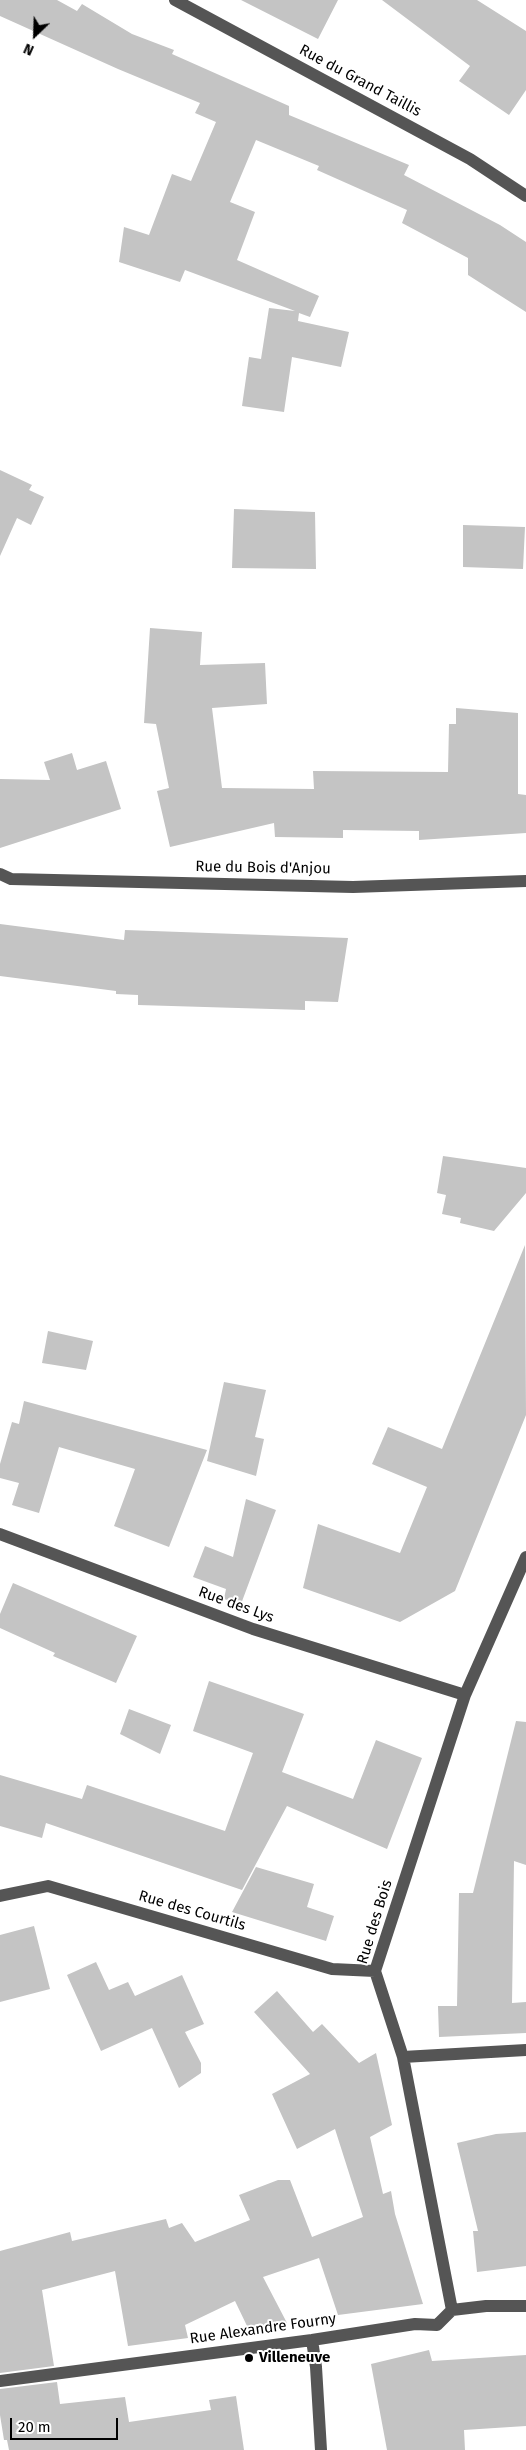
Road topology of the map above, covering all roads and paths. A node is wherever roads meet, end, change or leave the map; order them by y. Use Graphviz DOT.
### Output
graph roads {
  1 [pos="175,0"];
  2 [pos="526,196"];
  3 [pos="0,874"];
  4 [pos="526,881"];
  5 [pos="0,1534"];
  6 [pos="526,1557"];
  7 [pos="465,1696"];
  8 [pos="0,1896"];
  9 [pos="375,1971"];
  10 [pos="526,2050"];
  11 [pos="402,2057"];
  12 [pos="526,2306"];
  13 [pos="452,2310"];
  14 [pos="312,2340"];
  15 [pos="0,2381"];
  16 [pos="321,2450"];
  1 -- 2 [label="street, Rue du Grand Taillis"];
  3 -- 4 [label="street, Rue du Bois d'Anjou"];
  5 -- 7 [label="street, Rue des Lys"];
  6 -- 7 [label="street, Rue des Bois"];
  7 -- 9 [label="street, Rue des Bois"];
  8 -- 9 [label="street, Rue des Courtils"];
  9 -- 11 [label="street, Rue des Bois"];
  10 -- 11 [label="street"];
  11 -- 13 [label="street, Rue des Bois"];
  12 -- 13 [label="street"];
  13 -- 14 [label="street, Rue Alexandre Fourny"];
  14 -- 15 [label="street, Rue Alexandre Fourny"];
  14 -- 16 [label="street"];
}
